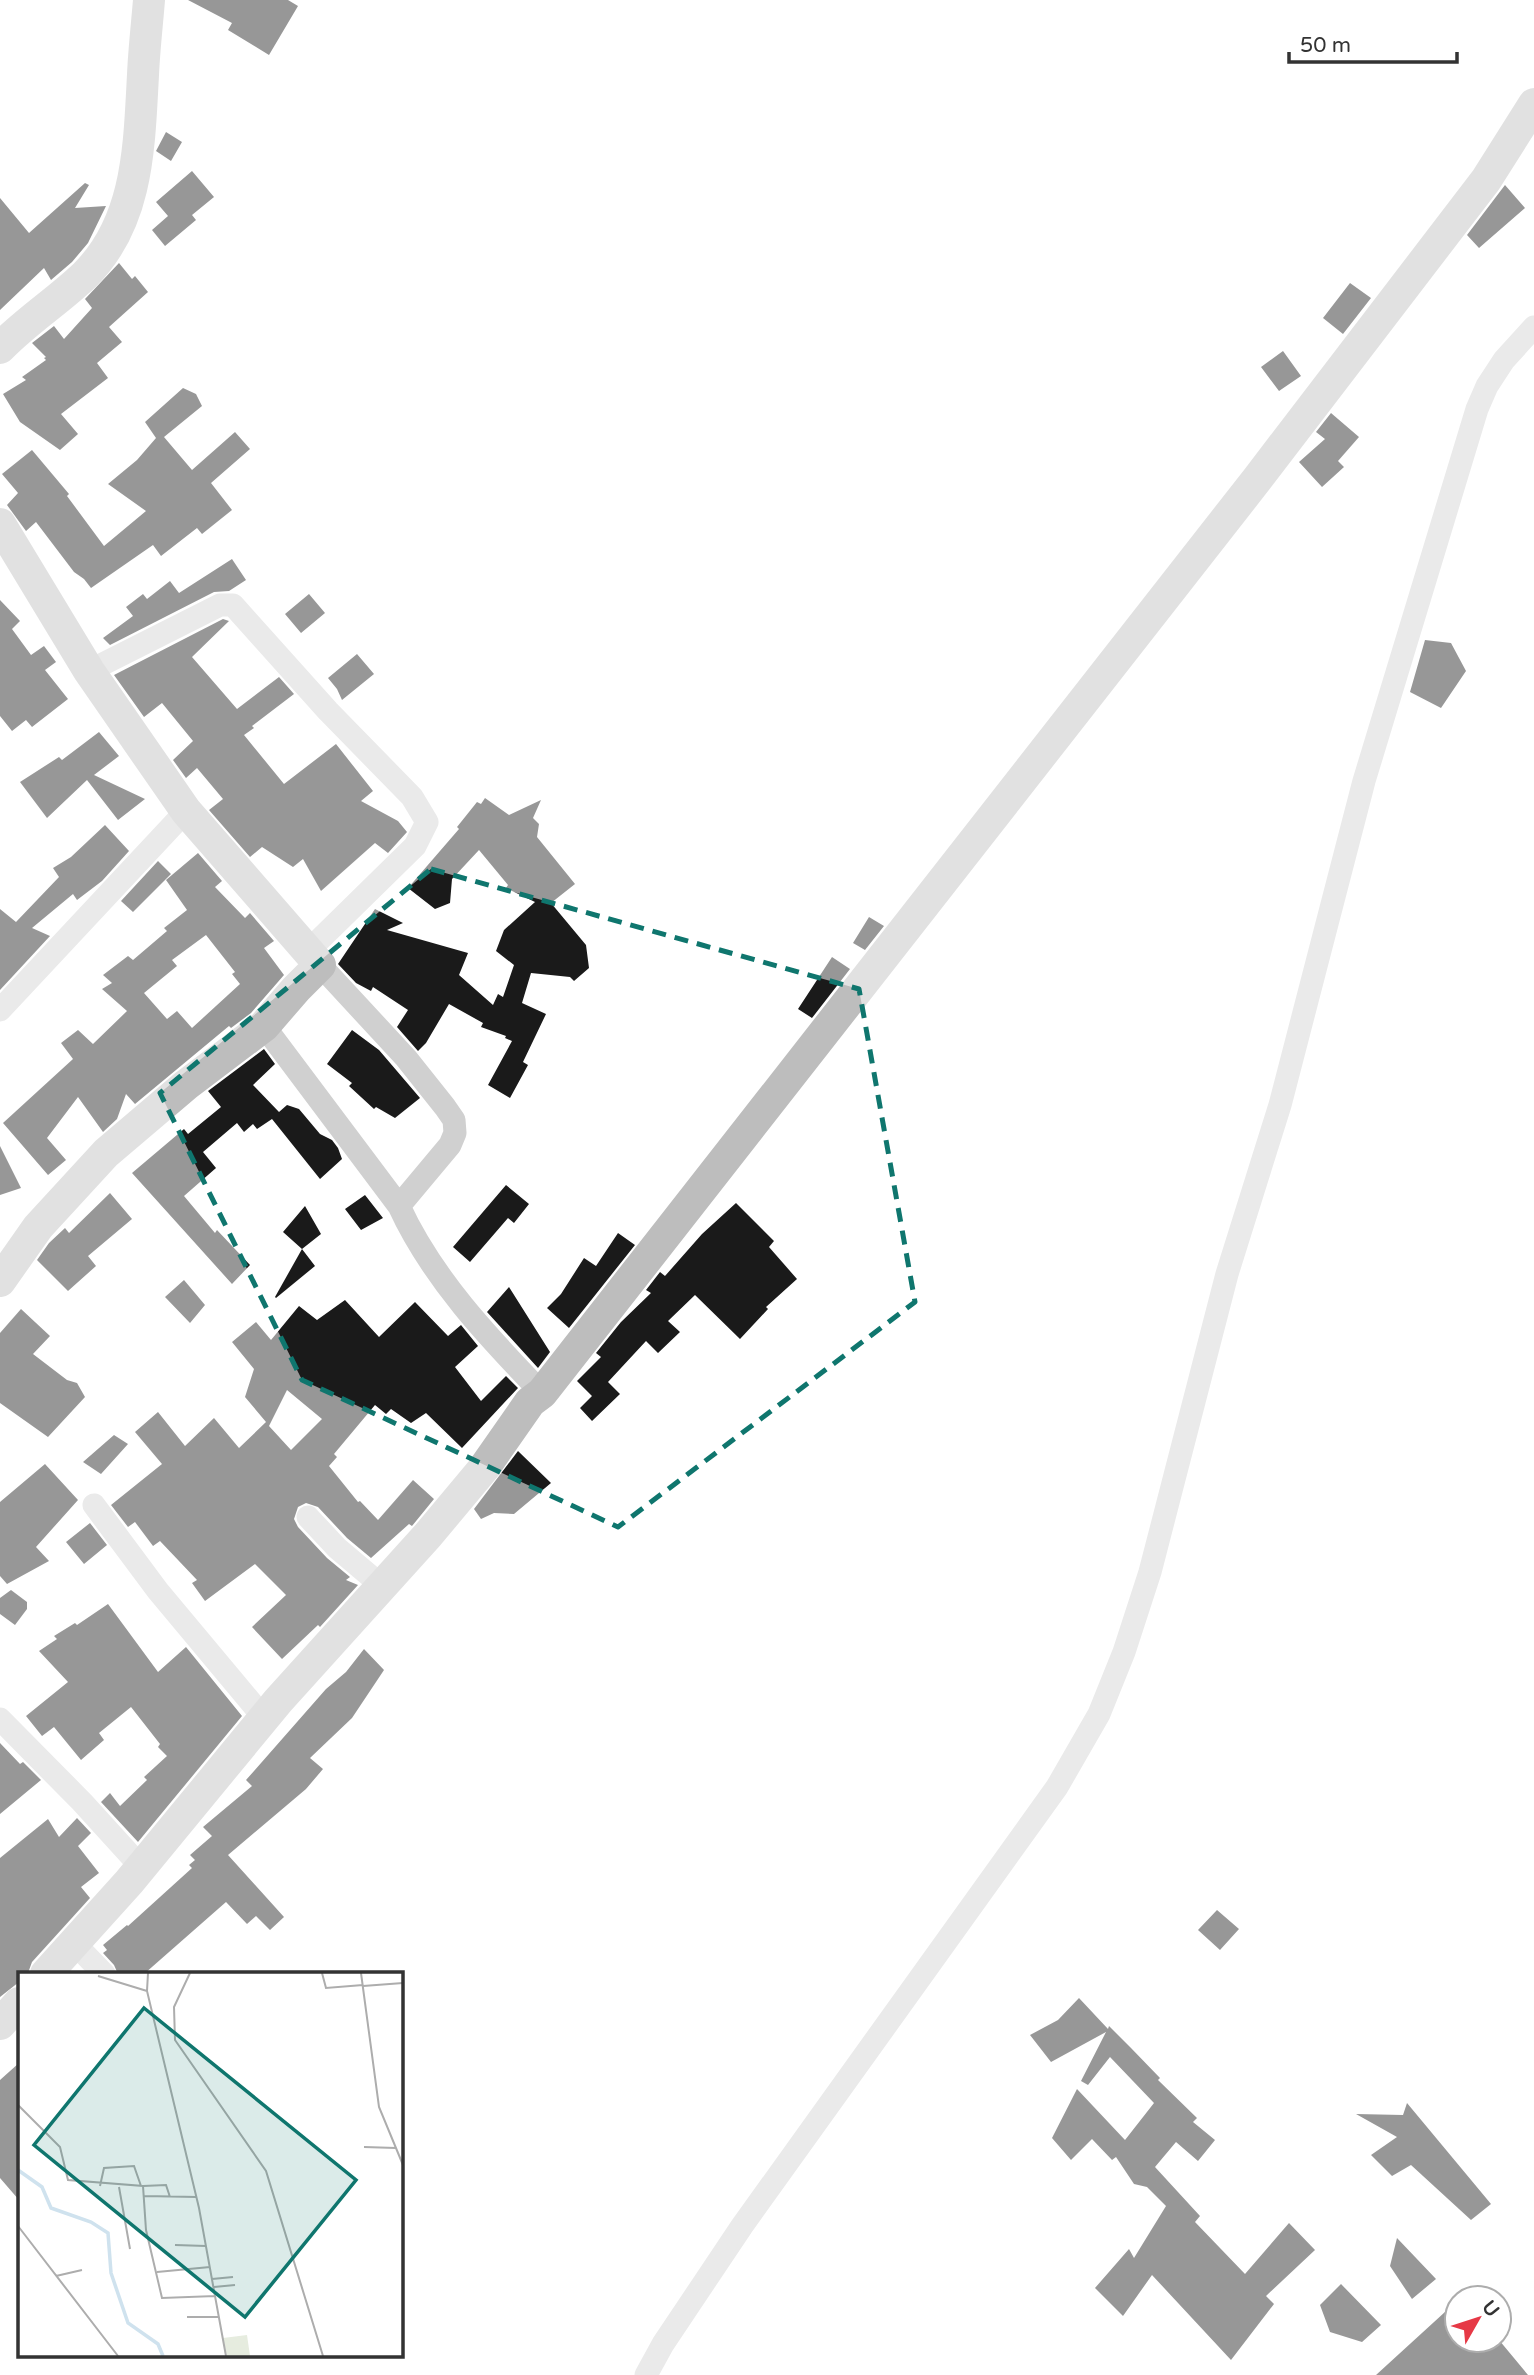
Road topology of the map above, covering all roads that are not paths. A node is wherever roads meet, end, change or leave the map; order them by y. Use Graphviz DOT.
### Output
graph roads {
  1 [pos="149,0"];
  2 [pos="1534,104"];
  3 [pos="1534,327"];
  4 [pos="0,348"];
  5 [pos="0,524"];
  6 [pos="89,671"];
  7 [pos="186,811"];
  8 [pos="314,958"];
  9 [pos="0,1010"];
  10 [pos="264,1026"];
  11 [pos="399,1206"];
  12 [pos="0,1281"];
  13 [pos="542,1393"];
  14 [pos="94,1505"];
  15 [pos="308,1517"];
  16 [pos="382,1586"];
  17 [pos="264,1718"];
  18 [pos="0,1719"];
  19 [pos="142,1868"];
  20 [pos="74,1943"];
  21 [pos="48,1972"];
  22 [pos="102,1972"];
  23 [pos="18,2004"];
  24 [pos="0,2024"];
  25 [pos="646,2375"];
  1 -- 4 [label="street"];
  2 -- 13 [label="street"];
  3 -- 25 [label="street"];
  5 -- 6 [label="street"];
  6 -- 7 [label="street"];
  6 -- 8 [label="street"];
  7 -- 8 [label="street"];
  7 -- 9 [label="street"];
  8 -- 10 [label="street"];
  8 -- 11 [label="street"];
  10 -- 11 [label="street"];
  10 -- 12 [label="street"];
  11 -- 13 [label="street"];
  13 -- 16 [label="street"];
  14 -- 17 [label="street"];
  15 -- 16 [label="street"];
  16 -- 17 [label="street"];
  17 -- 19 [label="street"];
  18 -- 19 [label="street"];
  19 -- 20 [label="street"];
  20 -- 21 [label="street"];
  20 -- 22 [label="street"];
  23 -- 24 [label="street"];
}
